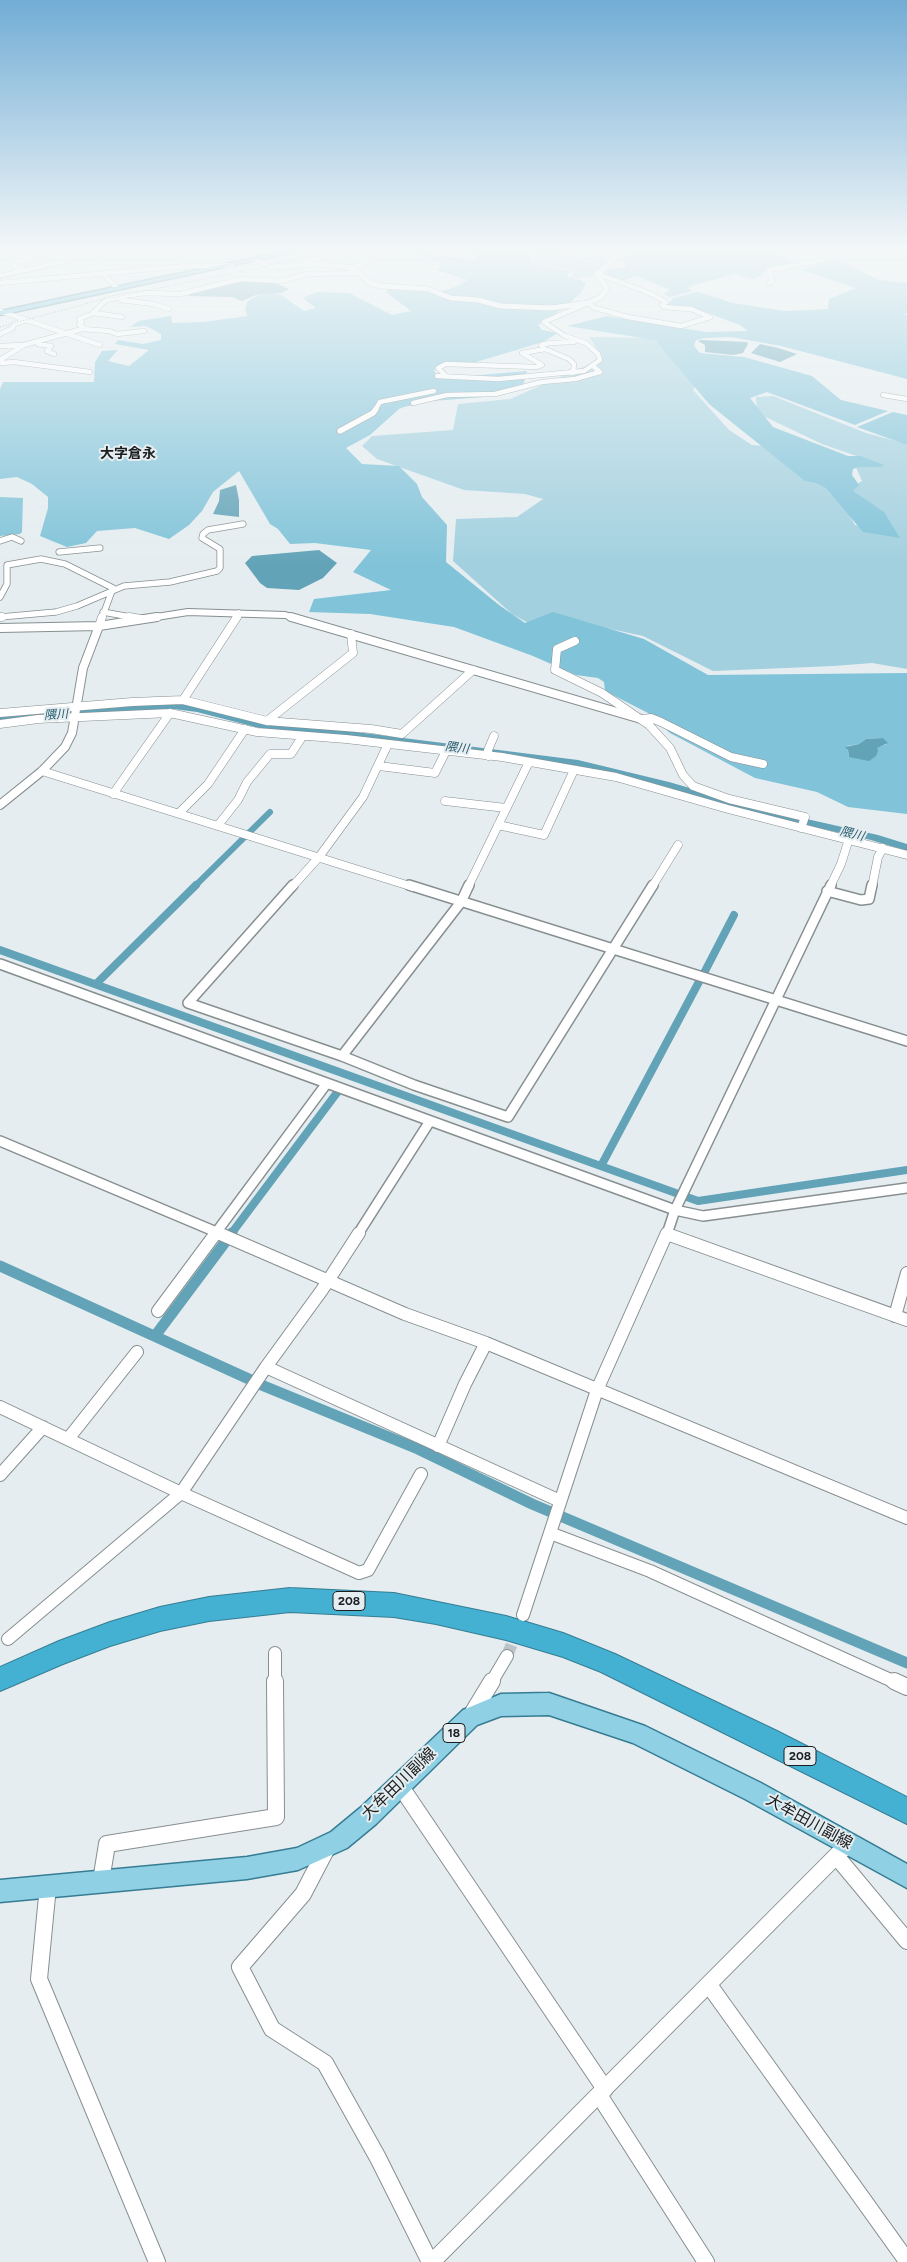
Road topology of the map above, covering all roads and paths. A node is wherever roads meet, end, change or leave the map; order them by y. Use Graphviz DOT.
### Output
graph roads {
  1 [pos="11,355"];
  2 [pos="525,355"];
  3 [pos="557,355"];
  4 [pos="597,355"];
  5 [pos="0,361"];
  6 [pos="593,366"];
  7 [pos="90,372"];
  8 [pos="573,373"];
  9 [pos="446,375"];
  10 [pos="437,376"];
  11 [pos="495,394"];
  12 [pos="883,395"];
  13 [pos="907,399"];
  14 [pos="414,403"];
  15 [pos="340,431"];
  16 [pos="243,524"];
  17 [pos="0,541"];
  18 [pos="21,541"];
  19 [pos="100,548"];
  20 [pos="0,562"];
  21 [pos="64,564"];
  22 [pos="7,565"];
  23 [pos="113,588"];
  24 [pos="0,598"];
  25 [pos="104,612"];
  26 [pos="239,614"];
  27 [pos="0,617"];
  28 [pos="141,619"];
  29 [pos="99,626"];
  30 [pos="0,628"];
  31 [pos="351,634"];
  32 [pos="575,641"];
  33 [pos="474,670"];
  34 [pos="183,700"];
  35 [pos="77,706"];
  36 [pos="0,713"];
  37 [pos="170,713"];
  38 [pos="75,717"];
  39 [pos="638,717"];
  40 [pos="267,721"];
  41 [pos="0,724"];
  42 [pos="244,729"];
  43 [pos="494,736"];
  44 [pos="302,737"];
  45 [pos="388,744"];
  46 [pos="446,751"];
  47 [pos="489,753"];
  48 [pos="528,762"];
  49 [pos="763,764"];
  50 [pos="379,766"];
  51 [pos="574,770"];
  52 [pos="42,771"];
  53 [pos="113,794"];
  54 [pos="445,802"];
  55 [pos="0,805"];
  56 [pos="506,808"];
  57 [pos="179,813"];
  58 [pos="218,824"];
  59 [pos="803,824"];
  60 [pos="498,825"];
  61 [pos="848,839"];
  62 [pos="678,845"];
  63 [pos="882,848"];
  64 [pos="907,855"];
  65 [pos="319,857"];
  66 [pos="827,890"];
  67 [pos="461,902"];
  68 [pos="612,948"];
  69 [pos="0,964"];
  70 [pos="775,999"];
  71 [pos="907,1041"];
  72 [pos="342,1056"];
  73 [pos="327,1083"];
  74 [pos="430,1121"];
  75 [pos="0,1141"];
  76 [pos="907,1188"];
  77 [pos="676,1210"];
  78 [pos="216,1232"];
  79 [pos="667,1234"];
  80 [pos="907,1273"];
  81 [pos="328,1279"];
  82 [pos="158,1312"];
  83 [pos="895,1316"];
  84 [pos="907,1320"];
  85 [pos="486,1343"];
  86 [pos="137,1352"];
  87 [pos="266,1367"];
  88 [pos="597,1390"];
  89 [pos="0,1407"];
  90 [pos="43,1427"];
  91 [pos="68,1440"];
  92 [pos="438,1446"];
  93 [pos="421,1474"];
  94 [pos="0,1475"];
  95 [pos="180,1493"];
  96 [pos="560,1501"];
  97 [pos="907,1518"];
  98 [pos="552,1529"];
  99 [pos="523,1615"];
  100 [pos="8,1639"];
  101 [pos="275,1653"];
  102 [pos="507,1656"];
  103 [pos="0,1679"];
  104 [pos="907,1687"];
  105 [pos="0,1688"];
  106 [pos="692,1703"];
  107 [pos="470,1717"];
  108 [pos="398,1784"];
  109 [pos="907,1812"];
  110 [pos="330,1844"];
  111 [pos="842,1851"];
  112 [pos="907,1877"];
  113 [pos="101,1881"];
  114 [pos="48,1886"];
  115 [pos="0,1891"];
  116 [pos="907,1941"];
  117 [pos="709,1985"];
  118 [pos="602,2092"];
  119 [pos="907,2261"];
  120 [pos="157,2262"];
  121 [pos="431,2262"];
  122 [pos="706,2262"];
  1 -- 5 [label="street"];
  2 -- 9 [label="street"];
  3 -- 8 [label="street"];
  4 -- 6 [label="street"];
  5 -- 7 [label="street"];
  6 -- 8 [label="street"];
  6 -- 11 [label="street"];
  8 -- 9 [label="street"];
  9 -- 10 [label="street"];
  11 -- 14 [label="street"];
  11 -- 15 [label="street"];
  12 -- 13 [label="street"];
  16 -- 23 [label="street"];
  17 -- 18 [label="street"];
  19 -- 21 [label="street"];
  20 -- 22 [label="street"];
  21 -- 22 [label="street"];
  21 -- 23 [label="street"];
  22 -- 24 [label="street"];
  23 -- 25 [label="street"];
  23 -- 27 [label="street"];
  25 -- 28 [label="street"];
  25 -- 29 [label="street"];
  26 -- 28 [label="street"];
  26 -- 31 [label="street"];
  26 -- 34 [label="street"];
  28 -- 29 [label="street"];
  29 -- 30 [label="street"];
  29 -- 35 [label="street"];
  31 -- 33 [label="street"];
  31 -- 40 [label="street"];
  32 -- 39 [label="street"];
  33 -- 39 [label="street"];
  33 -- 40 [label="street"];
  34 -- 35 [label="street"];
  34 -- 40 [label="street"];
  35 -- 36 [label="street"];
  35 -- 38 [label="street"];
  37 -- 38 [label="street"];
  37 -- 42 [label="street"];
  37 -- 53 [label="street"];
  38 -- 41 [label="street"];
  38 -- 52 [label="street"];
  39 -- 49 [label="street"];
  39 -- 59 [label="street"];
  42 -- 44 [label="street"];
  42 -- 57 [label="street"];
  43 -- 47 [label="street"];
  44 -- 45 [label="street"];
  44 -- 58 [label="street"];
  45 -- 46 [label="street"];
  45 -- 50 [label="street"];
  46 -- 47 [label="street"];
  46 -- 50 [label="street"];
  47 -- 48 [label="street"];
  48 -- 51 [label="street"];
  48 -- 56 [label="street"];
  50 -- 65 [label="street"];
  51 -- 59 [label="street"];
  51 -- 60 [label="street"];
  52 -- 53 [label="street"];
  52 -- 55 [label="street"];
  53 -- 57 [label="street"];
  54 -- 56 [label="street"];
  56 -- 60 [label="street"];
  57 -- 65 [label="street"];
  59 -- 61 [label="street"];
  60 -- 67 [label="street"];
  61 -- 63 [label="street"];
  61 -- 66 [label="street"];
  62 -- 68 [label="street"];
  63 -- 64 [label="street"];
  63 -- 66 [label="street"];
  65 -- 67 [label="street"];
  65 -- 72 [label="street"];
  66 -- 70 [label="street"];
  67 -- 68 [label="street"];
  67 -- 72 [label="street"];
  68 -- 70 [label="street"];
  68 -- 72 [label="street"];
  69 -- 73 [label="street"];
  70 -- 71 [label="street"];
  70 -- 77 [label="street"];
  73 -- 74 [label="street"];
  73 -- 78 [label="street"];
  74 -- 77 [label="street"];
  74 -- 81 [label="street"];
  75 -- 78 [label="street"];
  76 -- 77 [label="street"];
  77 -- 79 [label="street"];
  78 -- 81 [label="street"];
  78 -- 82 [label="street"];
  79 -- 83 [label="street"];
  79 -- 88 [label="street"];
  80 -- 83 [label="street"];
  81 -- 85 [label="street"];
  81 -- 87 [label="street"];
  83 -- 84 [label="street"];
  85 -- 88 [label="street"];
  85 -- 92 [label="street"];
  86 -- 91 [label="street"];
  87 -- 92 [label="street"];
  87 -- 95 [label="street"];
  88 -- 96 [label="street"];
  88 -- 97 [label="street"];
  89 -- 90 [label="street"];
  90 -- 91 [label="street"];
  90 -- 94 [label="street"];
  91 -- 95 [label="street"];
  92 -- 96 [label="street"];
  93 -- 95 [label="street"];
  95 -- 100 [label="street"];
  96 -- 98 [label="street"];
  98 -- 99 [label="street"];
  98 -- 104 [label="street"];
  101 -- 113 [label="street"];
  102 -- 107 [label="street"];
  103 -- 106 [label="highway, 208"];
  105 -- 106 [label="highway, 208"];
  106 -- 109 [label="highway, 208"];
  107 -- 108 [label="main road, 大牟田川副線 / 18"];
  107 -- 111 [label="main road, 大牟田川副線 / 18"];
  108 -- 110 [label="main road, 大牟田川副線 / 18"];
  108 -- 118 [label="street"];
  110 -- 113 [label="main road, 大牟田川副線 / 18"];
  110 -- 121 [label="street"];
  111 -- 112 [label="main road, 大牟田川副線 / 18"];
  111 -- 116 [label="street"];
  111 -- 117 [label="street"];
  113 -- 114 [label="main road, 大牟田川副線 / 18"];
  114 -- 115 [label="main road, 大牟田川副線 / 18"];
  114 -- 120 [label="street"];
  117 -- 118 [label="street"];
  117 -- 119 [label="street"];
  118 -- 121 [label="street"];
  118 -- 122 [label="street"];
}
